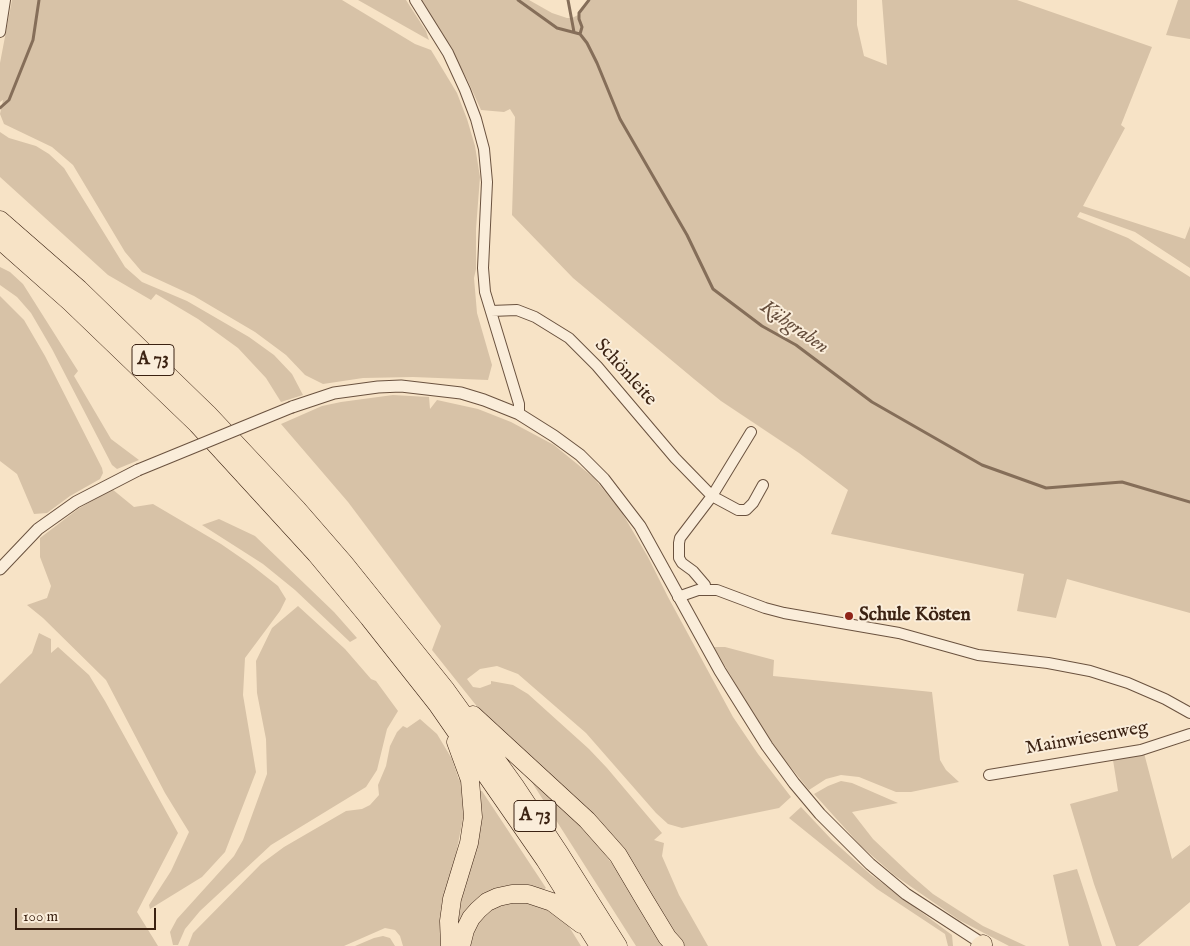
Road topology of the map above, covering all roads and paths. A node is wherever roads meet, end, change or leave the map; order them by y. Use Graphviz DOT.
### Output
graph roads {
  1 [pos="4,0"];
  2 [pos="415,0"];
  3 [pos="0,32"];
  4 [pos="0,220"];
  5 [pos="0,240"];
  6 [pos="491,312"];
  7 [pos="519,414"];
  8 [pos="751,432"];
  9 [pos="763,485"];
  10 [pos="712,496"];
  11 [pos="0,569"];
  12 [pos="702,590"];
  13 [pos="678,597"];
  14 [pos="442,697"];
  15 [pos="1190,712"];
  16 [pos="1190,734"];
  17 [pos="989,775"];
  18 [pos="595,939"];
  19 [pos="983,945"];
  20 [pos="450,946"];
  21 [pos="461,946"];
  22 [pos="618,946"];
  23 [pos="675,946"];
  1 -- 3 [label="street"];
  2 -- 6 [label="street"];
  4 -- 14 [label="highway, A 73"];
  5 -- 14 [label="highway, A 73"];
  6 -- 7 [label="street"];
  6 -- 10 [label="street, Schönleite"];
  7 -- 11 [label="street, bridge"];
  7 -- 13 [label="street"];
  8 -- 10 [label="street"];
  9 -- 10 [label="street, Schönleite"];
  10 -- 12 [label="street"];
  12 -- 13 [label="street"];
  12 -- 15 [label="street"];
  13 -- 19 [label="street"];
  14 -- 18 [label="highway, A 73"];
  14 -- 20 [label="highway"];
  14 -- 22 [label="highway, A 73"];
  14 -- 23 [label="highway"];
  16 -- 17 [label="street, Mainwiesenweg"];
  18 -- 21 [label="highway"];
}
